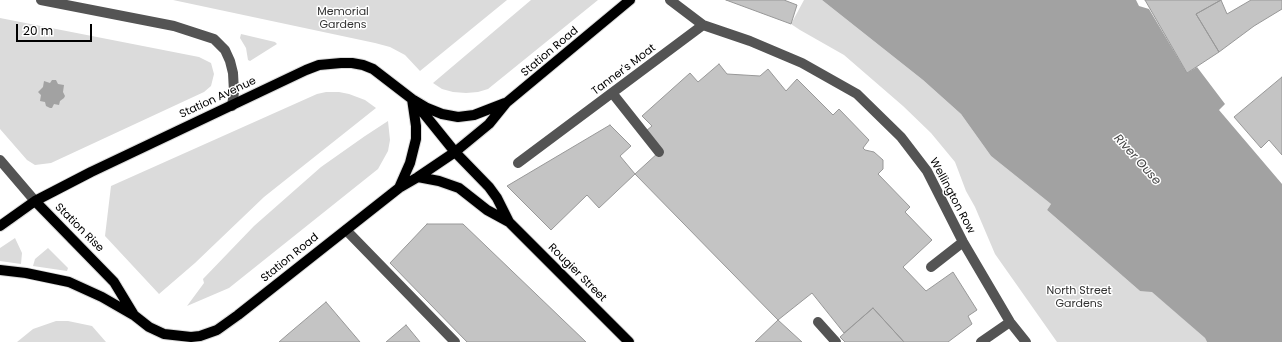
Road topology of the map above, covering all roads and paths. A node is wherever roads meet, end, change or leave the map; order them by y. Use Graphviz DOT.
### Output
graph roads {
  1 [pos="42,0"];
  2 [pos="630,0"];
  3 [pos="670,0"];
  4 [pos="703,25"];
  5 [pos="613,94"];
  6 [pos="412,99"];
  7 [pos="506,103"];
  8 [pos="232,106"];
  9 [pos="456,152"];
  10 [pos="659,152"];
  11 [pos="0,160"];
  12 [pos="518,163"];
  13 [pos="418,177"];
  14 [pos="399,188"];
  15 [pos="35,201"];
  16 [pos="509,222"];
  17 [pos="0,226"];
  18 [pos="346,230"];
  19 [pos="963,242"];
  20 [pos="931,267"];
  21 [pos="0,270"];
  22 [pos="135,316"];
  23 [pos="818,322"];
  24 [pos="1010,322"];
  25 [pos="191,340"];
  26 [pos="455,342"];
  27 [pos="629,342"];
  28 [pos="836,342"];
  29 [pos="981,342"];
  30 [pos="1026,342"];
  1 -- 8 [label="street"];
  2 -- 7 [label="main road, Station Road"];
  3 -- 4 [label="street"];
  4 -- 5 [label="street, Tanner's Moat"];
  4 -- 19 [label="street, Wellington Row"];
  5 -- 10 [label="street"];
  5 -- 12 [label="street, Tanner's Moat"];
  6 -- 7 [label="main road, Station Road"];
  6 -- 8 [label="main road, Station Avenue"];
  6 -- 9 [label="main road, Rougier Street"];
  6 -- 14 [label="main road, Station Road"];
  7 -- 9 [label="main road, Station Road"];
  8 -- 15 [label="main road, Station Avenue"];
  9 -- 13 [label="main road, Station Road"];
  9 -- 16 [label="main road, Rougier Street"];
  11 -- 15 [label="street, Station Rise"];
  13 -- 14 [label="main road, Station Road"];
  13 -- 16 [label="main road, Rougier Street"];
  14 -- 18 [label="main road, Station Road"];
  15 -- 17 [label="main road"];
  15 -- 22 [label="main road, Station Rise"];
  16 -- 27 [label="main road, Rougier Street"];
  18 -- 25 [label="main road, Station Road"];
  18 -- 26 [label="street"];
  19 -- 20 [label="street"];
  19 -- 24 [label="street, Wellington Row"];
  21 -- 22 [label="main road"];
  22 -- 25 [label="main road, Station Road"];
  23 -- 28 [label="street"];
  24 -- 29 [label="street"];
  24 -- 30 [label="street, Wellington Row"];
}
